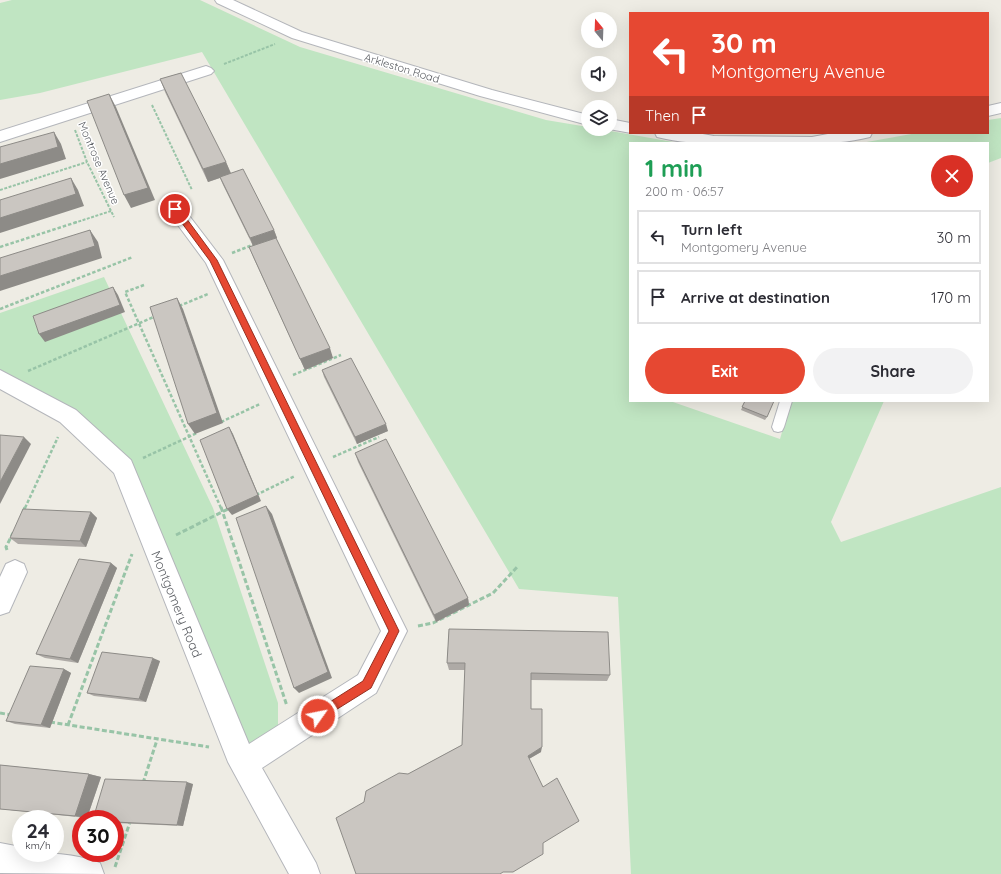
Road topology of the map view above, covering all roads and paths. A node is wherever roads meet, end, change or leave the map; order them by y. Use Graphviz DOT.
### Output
graph roads {
  1 [pos="222,0"];
  2 [pos="297,35"];
  3 [pos="206,71"];
  4 [pos="145,90"];
  5 [pos="1001,108"];
  6 [pos="989,111"];
  7 [pos="69,114"];
  8 [pos="581,118"];
  9 [pos="617,125"];
  10 [pos="629,128"];
  11 [pos="669,134"];
  12 [pos="859,134"];
  13 [pos="0,136"];
  14 [pos="817,142"];
  15 [pos="87,162"];
  16 [pos="0,190"];
  17 [pos="192,190"];
  18 [pos="175,209"];
  19 [pos="111,211"];
  20 [pos="114,217"];
  21 [pos="258,244"];
  22 [pos="0,247"];
  23 [pos="231,253"];
  24 [pos="133,257"];
  25 [pos="144,285"];
  26 [pos="226,286"];
  27 [pos="176,308"];
  28 [pos="0,309"];
  29 [pos="161,314"];
  30 [pos="139,323"];
  31 [pos="341,355"];
  32 [pos="2,380"];
  33 [pos="277,390"];
  34 [pos="786,402"];
  35 [pos="68,416"];
  36 [pos="217,424"];
  37 [pos="778,427"];
  38 [pos="203,430"];
  39 [pos="190,437"];
  40 [pos="378,437"];
  41 [pos="314,466"];
  42 [pos="123,467"];
  43 [pos="251,498"];
  44 [pos="237,505"];
  45 [pos="223,512"];
  46 [pos="22,513"];
  47 [pos="144,521"];
  48 [pos="16,527"];
  49 [pos="154,547"];
  50 [pos="518,566"];
  51 [pos="15,572"];
  52 [pos="0,604"];
  53 [pos="394,631"];
  54 [pos="0,713"];
  55 [pos="15,716"];
  56 [pos="45,721"];
  57 [pos="68,725"];
  58 [pos="280,739"];
  59 [pos="157,740"];
  60 [pos="241,757"];
  61 [pos="142,785"];
  62 [pos="132,814"];
  63 [pos="0,858"];
  64 [pos="89,874"];
  65 [pos="113,874"];
  66 [pos="304,874"];
  1 -- 2 [label="street, Arkleston Road"];
  2 -- 3 [label="path"];
  2 -- 8 [label="street, Arkleston Road"];
  3 -- 4 [label="street"];
  4 -- 7 [label="street"];
  4 -- 17 [label="path"];
  5 -- 6 [label="street"];
  7 -- 13 [label="street"];
  7 -- 15 [label="path, Montrose Avenue"];
  9 -- 10 [label="street"];
  11 -- 14 [label="street"];
  12 -- 14 [label="street"];
  15 -- 16 [label="path"];
  15 -- 19 [label="path, Montrose Avenue"];
  18 -- 26 [label="street"];
  19 -- 20 [label="path, Montrose Avenue"];
  19 -- 22 [label="path"];
  21 -- 23 [label="path"];
  24 -- 28 [label="path"];
  25 -- 30 [label="path"];
  26 -- 27 [label="path"];
  26 -- 33 [label="street"];
  29 -- 30 [label="path"];
  30 -- 32 [label="path"];
  30 -- 39 [label="path"];
  31 -- 33 [label="path"];
  32 -- 35 [label="street, Montgomery Road"];
  33 -- 36 [label="path"];
  33 -- 41 [label="street"];
  34 -- 37 [label="lane"];
  35 -- 42 [label="street, Montgomery Road"];
  35 -- 46 [label="path"];
  38 -- 39 [label="path"];
  39 -- 42 [label="path"];
  39 -- 45 [label="path"];
  40 -- 41 [label="path"];
  41 -- 43 [label="path"];
  41 -- 53 [label="street"];
  42 -- 47 [label="street, Montgomery Road"];
  44 -- 45 [label="path"];
  45 -- 49 [label="path"];
  45 -- 58 [label="path"];
  47 -- 49 [label="street, Montgomery Road"];
  47 -- 57 [label="path"];
  48 -- 51 [label="path"];
  49 -- 60 [label="street, Montgomery Road"];
  50 -- 53 [label="path"];
  51 -- 52 [label="street"];
  53 -- 58 [label="street"];
  54 -- 55 [label="path"];
  56 -- 57 [label="path"];
  57 -- 59 [label="path"];
  58 -- 60 [label="street"];
  59 -- 60 [label="path"];
  59 -- 61 [label="path"];
  60 -- 66 [label="street, Montgomery Road"];
  62 -- 65 [label="path"];
  63 -- 64 [label="street"];
}
